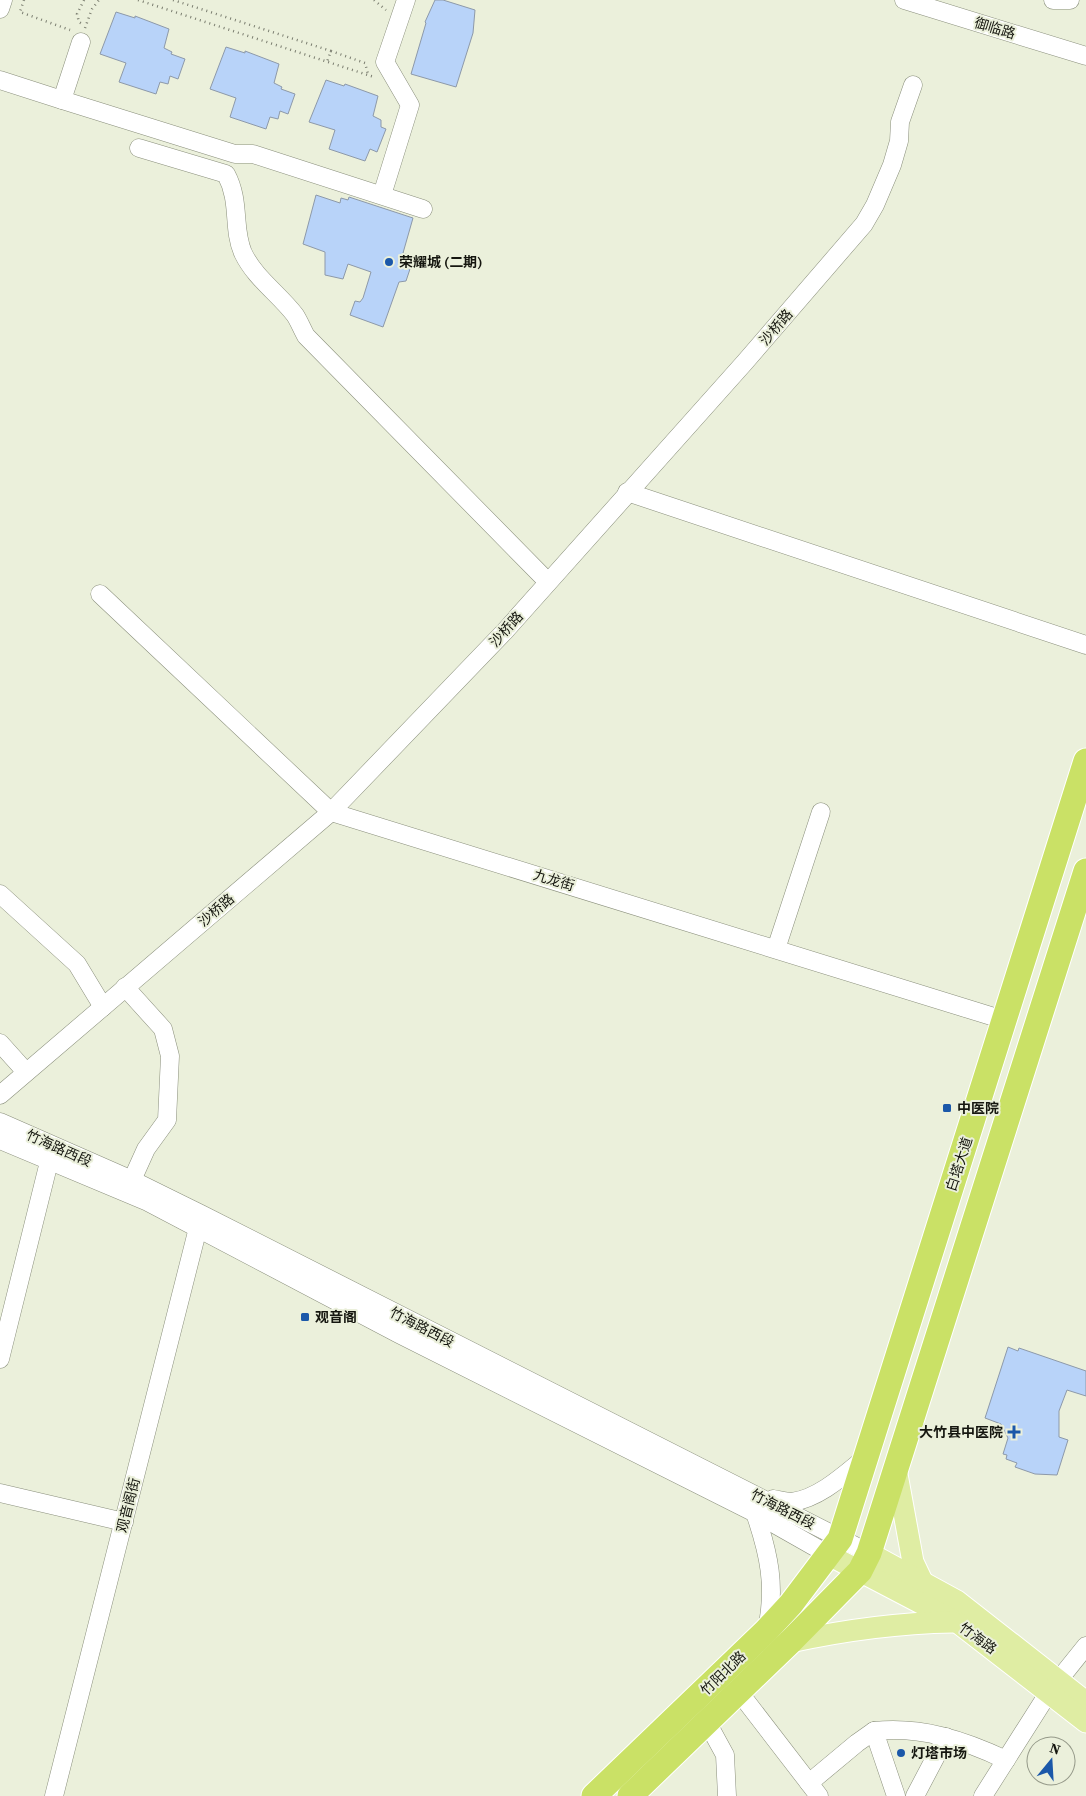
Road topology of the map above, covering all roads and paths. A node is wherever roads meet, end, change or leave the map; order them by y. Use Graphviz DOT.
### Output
graph roads {
  1 [pos="3,0"];
  2 [pos="24,0"];
  3 [pos="84,0"];
  4 [pos="99,0"];
  5 [pos="138,0"];
  6 [pos="173,0"];
  7 [pos="406,0"];
  8 [pos="904,0"];
  9 [pos="1053,0"];
  10 [pos="1070,0"];
  11 [pos="0,9"];
  12 [pos="83,34"];
  13 [pos="331,51"];
  14 [pos="1086,56"];
  15 [pos="327,62"];
  16 [pos="368,75"];
  17 [pos="0,80"];
  18 [pos="399,85"];
  19 [pos="913,85"];
  20 [pos="62,100"];
  21 [pos="139,148"];
  22 [pos="382,195"];
  23 [pos="423,209"];
  24 [pos="627,492"];
  25 [pos="548,582"];
  26 [pos="100,594"];
  27 [pos="1086,645"];
  28 [pos="1086,760"];
  29 [pos="332,812"];
  30 [pos="821,812"];
  31 [pos="1086,871"];
  32 [pos="0,894"];
  33 [pos="776,949"];
  34 [pos="125,987"];
  35 [pos="102,1007"];
  36 [pos="1004,1020"];
  37 [pos="0,1043"];
  38 [pos="26,1072"];
  39 [pos="0,1095"];
  40 [pos="0,1122"];
  41 [pos="0,1140"];
  42 [pos="49,1162"];
  43 [pos="132,1180"];
  44 [pos="199,1222"];
  45 [pos="0,1359"];
  46 [pos="866,1457"];
  47 [pos="896,1469"];
  48 [pos="0,1493"];
  49 [pos="758,1505"];
  50 [pos="124,1522"];
  51 [pos="835,1547"];
  52 [pos="865,1562"];
  53 [pos="922,1581"];
  54 [pos="957,1622"];
  55 [pos="766,1631"];
  56 [pos="790,1642"];
  57 [pos="1086,1646"];
  58 [pos="1053,1686"];
  59 [pos="739,1692"];
  60 [pos="1086,1702"];
  61 [pos="707,1722"];
  62 [pos="1086,1722"];
  63 [pos="874,1731"];
  64 [pos="946,1737"];
  65 [pos="1006,1760"];
  66 [pos="814,1790"];
  67 [pos="54,1796"];
  68 [pos="594,1796"];
  69 [pos="630,1796"];
  70 [pos="727,1796"];
  71 [pos="896,1796"];
  72 [pos="915,1796"];
  73 [pos="984,1796"];
  1 -- 11 [label="street"];
  2 -- 12 [label="path"];
  3 -- 12 [label="path"];
  4 -- 12 [label="path"];
  5 -- 15 [label="path"];
  6 -- 13 [label="path"];
  7 -- 18 [label="street"];
  8 -- 14 [label="street, 御临路"];
  9 -- 10 [label="street"];
  12 -- 20 [label="street"];
  13 -- 15 [label="path"];
  13 -- 16 [label="path"];
  15 -- 16 [label="path"];
  16 -- 18 [label="path"];
  17 -- 20 [label="street"];
  18 -- 22 [label="street"];
  19 -- 24 [label="street, 沙桥路"];
  20 -- 22 [label="street"];
  21 -- 25 [label="street"];
  22 -- 23 [label="street"];
  24 -- 25 [label="street, 沙桥路"];
  24 -- 27 [label="street"];
  25 -- 29 [label="street, 沙桥路"];
  26 -- 29 [label="street"];
  28 -- 36 [label="highway, 白塔大道"];
  29 -- 33 [label="street, 九龙街"];
  29 -- 34 [label="street, 沙桥路"];
  30 -- 33 [label="street"];
  31 -- 47 [label="highway"];
  32 -- 35 [label="street"];
  33 -- 36 [label="street, 九龙街"];
  34 -- 35 [label="street, 沙桥路"];
  34 -- 43 [label="street"];
  35 -- 38 [label="street, 沙桥路"];
  36 -- 46 [label="highway, 白塔大道"];
  37 -- 38 [label="street"];
  38 -- 39 [label="street, 沙桥路"];
  40 -- 43 [label="street, 竹海路西段"];
  41 -- 42 [label="street, 竹海路西段"];
  42 -- 44 [label="street, 竹海路西段"];
  42 -- 45 [label="street"];
  43 -- 44 [label="street, 竹海路西段"];
  44 -- 49 [label="street, 竹海路西段"];
  44 -- 50 [label="street, 观音阁街"];
  46 -- 49 [label="street"];
  46 -- 51 [label="highway, 白塔大道"];
  47 -- 52 [label="highway"];
  47 -- 53 [label="main road"];
  48 -- 50 [label="street"];
  49 -- 51 [label="street, 竹海路西段"];
  49 -- 55 [label="street"];
  50 -- 67 [label="street, 观音阁街"];
  51 -- 52 [label="main road"];
  51 -- 55 [label="highway, 竹阳北路"];
  52 -- 53 [label="main road, 竹海路"];
  52 -- 54 [label="main road, 竹海路"];
  52 -- 56 [label="highway, 竹阳北路"];
  53 -- 58 [label="main road, 竹海路"];
  54 -- 56 [label="main road"];
  54 -- 58 [label="main road, 竹海路"];
  55 -- 68 [label="highway, 竹阳北路"];
  56 -- 59 [label="highway, 竹阳北路"];
  57 -- 58 [label="street"];
  58 -- 60 [label="main road, 竹海路"];
  58 -- 62 [label="main road, 竹海路"];
  58 -- 65 [label="street"];
  59 -- 61 [label="highway, 竹阳北路"];
  59 -- 66 [label="street"];
  61 -- 69 [label="highway, 竹阳北路"];
  61 -- 70 [label="street"];
  63 -- 64 [label="street"];
  63 -- 66 [label="street"];
  63 -- 71 [label="street"];
  64 -- 65 [label="street"];
  64 -- 72 [label="street"];
  65 -- 73 [label="street"];
}
